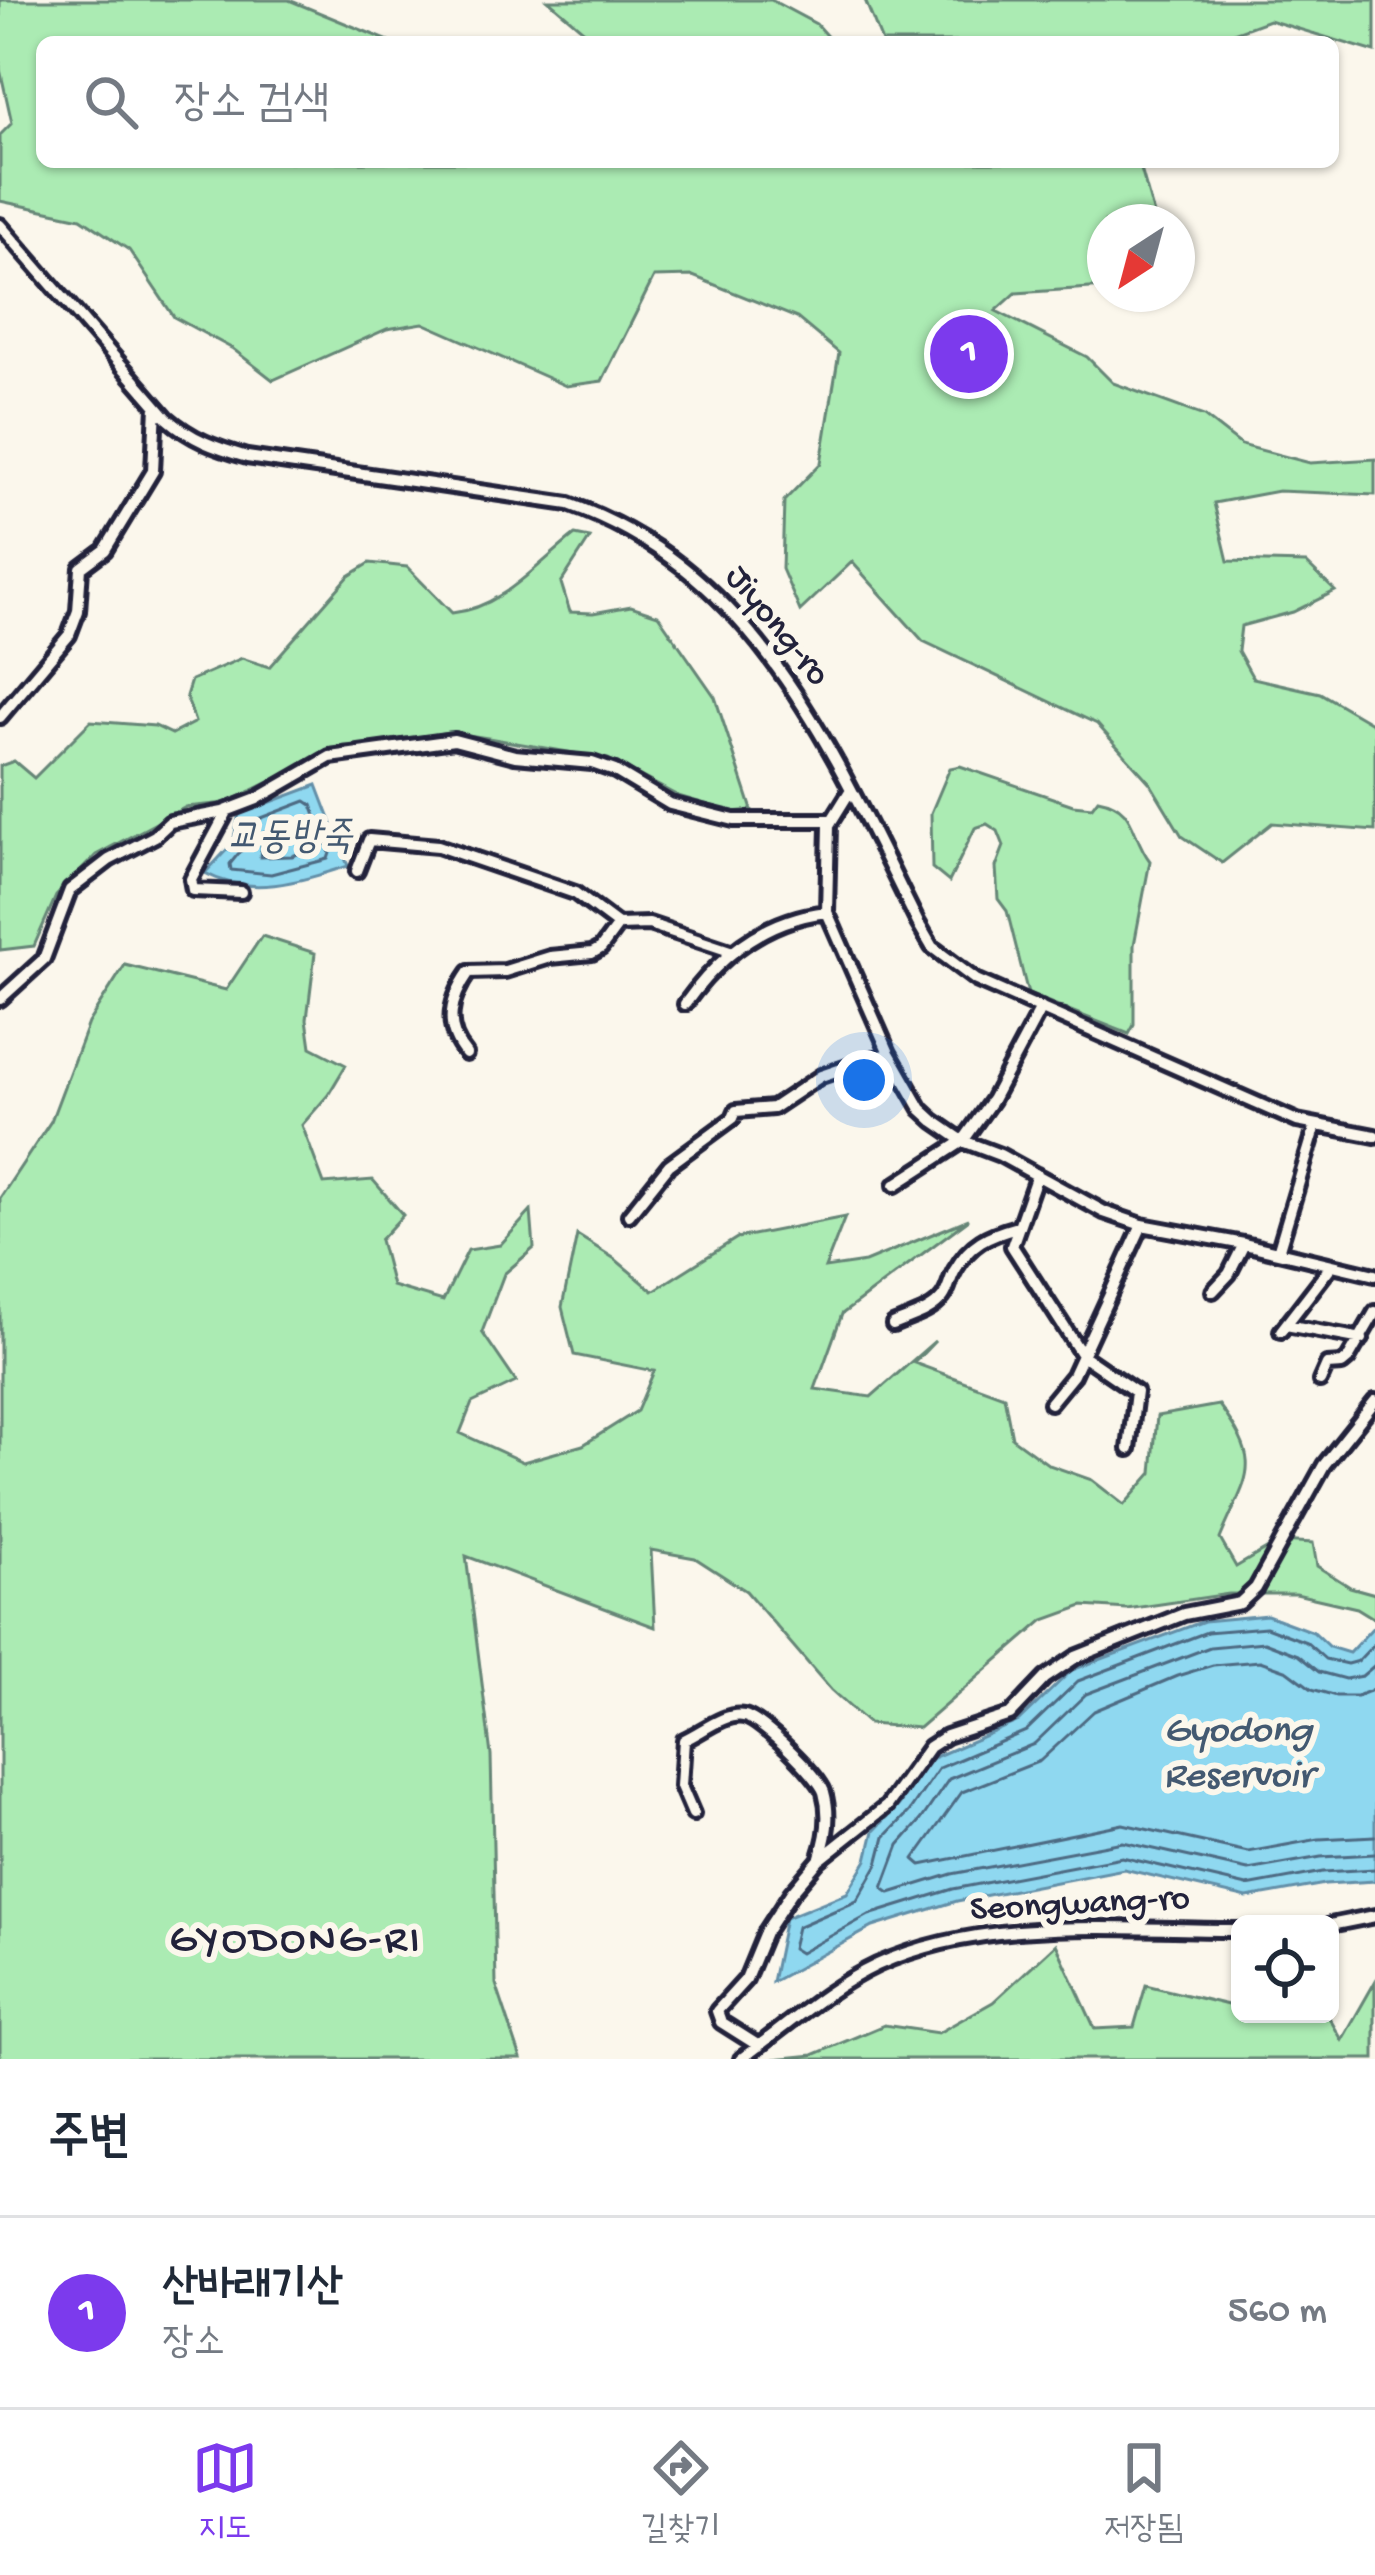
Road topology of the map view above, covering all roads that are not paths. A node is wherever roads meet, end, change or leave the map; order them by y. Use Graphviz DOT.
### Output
graph roads {
  1 [pos="0,225"];
  2 [pos="156,406"];
  3 [pos="0,717"];
  4 [pos="850,791"];
  5 [pos="228,810"];
  6 [pos="831,820"];
  7 [pos="357,871"];
  8 [pos="241,892"];
  9 [pos="826,912"];
  10 [pos="618,925"];
  11 [pos="733,952"];
  12 [pos="0,999"];
  13 [pos="685,1004"];
  14 [pos="1040,1008"];
  15 [pos="889,1053"];
  16 [pos="466,1054"];
  17 [pos="1316,1125"];
  18 [pos="1375,1136"];
  19 [pos="963,1141"];
  20 [pos="1037,1175"];
  21 [pos="895,1185"];
  22 [pos="629,1215"];
  23 [pos="1142,1226"];
  24 [pos="1017,1227"];
  25 [pos="1244,1244"];
  26 [pos="1278,1252"];
  27 [pos="1332,1265"];
  28 [pos="1375,1275"];
  29 [pos="1213,1291"];
  30 [pos="1375,1312"];
  31 [pos="893,1325"];
  32 [pos="1361,1340"];
  33 [pos="1082,1355"];
  34 [pos="1320,1381"];
  35 [pos="1375,1401"];
  36 [pos="1050,1403"];
  37 [pos="1129,1449"];
  38 [pos="693,1814"];
  39 [pos="820,1860"];
  40 [pos="1375,1916"];
  41 [pos="1339,1923"];
  42 [pos="1231,1930"];
  43 [pos="759,2045"];
  44 [pos="741,2059"];
  1 -- 2 [label="street, Jiyong-ro"];
  2 -- 3 [label="street"];
  2 -- 4 [label="street, Jiyong-ro"];
  4 -- 6 [label="street"];
  4 -- 14 [label="street, Jiyong-ro"];
  5 -- 6 [label="street"];
  5 -- 8 [label="street"];
  5 -- 12 [label="street"];
  6 -- 9 [label="street"];
  7 -- 10 [label="street"];
  9 -- 11 [label="street"];
  9 -- 15 [label="street"];
  10 -- 11 [label="street"];
  10 -- 16 [label="street"];
  11 -- 13 [label="street"];
  14 -- 17 [label="street, Jiyong-ro"];
  14 -- 19 [label="street"];
  15 -- 19 [label="street"];
  15 -- 22 [label="street"];
  17 -- 18 [label="street, Jiyong-ro"];
  17 -- 26 [label="street"];
  19 -- 20 [label="street"];
  19 -- 21 [label="street"];
  20 -- 23 [label="street"];
  20 -- 24 [label="street"];
  23 -- 25 [label="street"];
  23 -- 33 [label="street"];
  24 -- 31 [label="street"];
  24 -- 33 [label="street"];
  25 -- 26 [label="street"];
  25 -- 29 [label="street"];
  26 -- 27 [label="street"];
  27 -- 28 [label="street"];
  27 -- 32 [label="street"];
  30 -- 32 [label="street"];
  32 -- 34 [label="street"];
  33 -- 36 [label="street"];
  33 -- 37 [label="street"];
  35 -- 39 [label="street"];
  38 -- 39 [label="street"];
  39 -- 43 [label="street"];
  40 -- 41 [label="street"];
  42 -- 43 [label="street, Seongwang-ro"];
  43 -- 44 [label="street, Seongwang-ro"];
}
